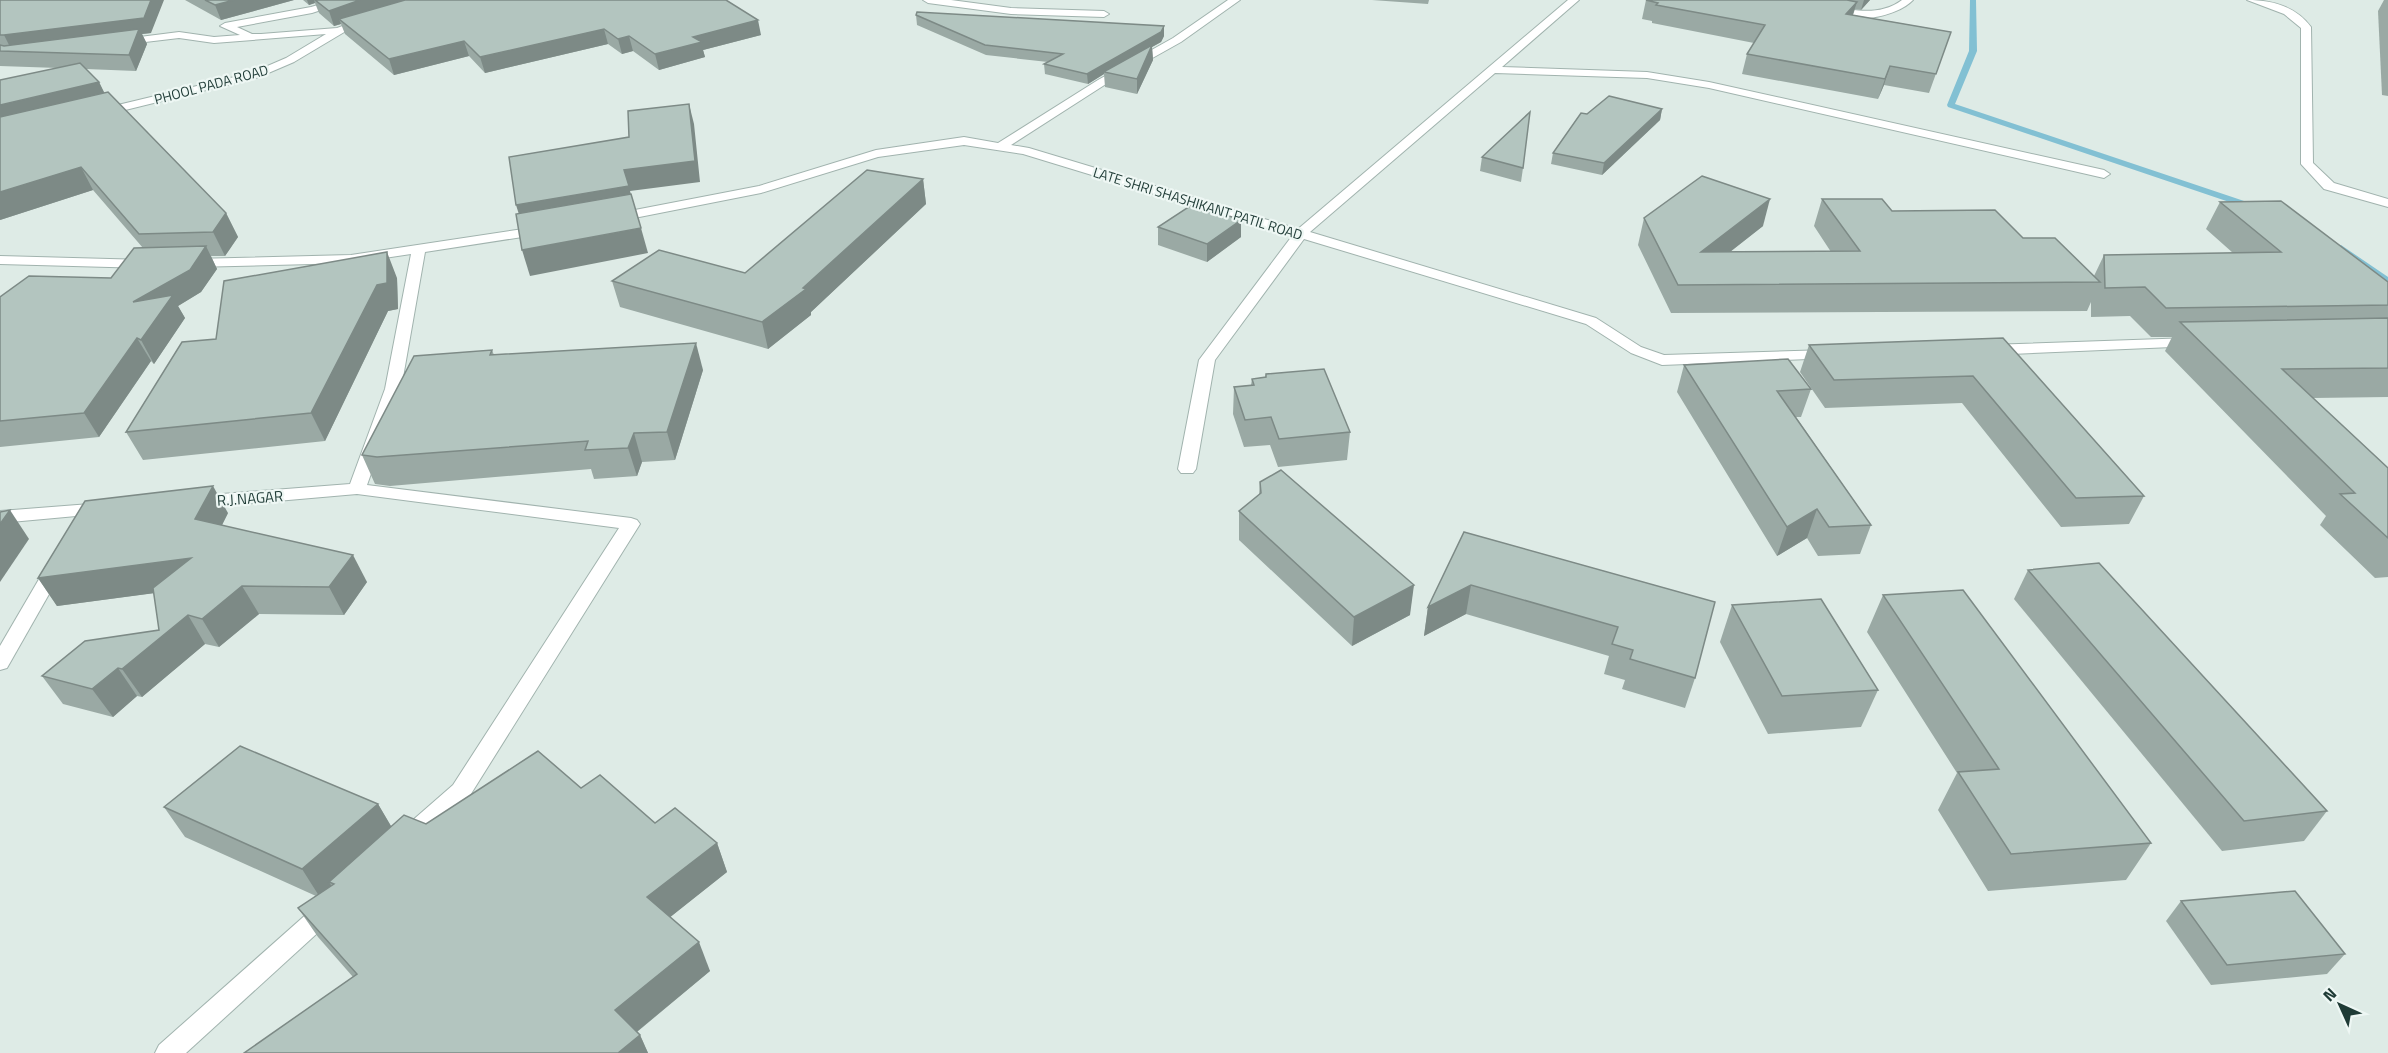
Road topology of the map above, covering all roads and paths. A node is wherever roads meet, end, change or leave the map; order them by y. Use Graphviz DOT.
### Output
graph roads {
  1 [pos="291,0"];
  2 [pos="928,0"];
  3 [pos="1235,0"];
  4 [pos="1574,0"];
  5 [pos="1908,0"];
  6 [pos="2252,0"];
  7 [pos="345,3"];
  8 [pos="1819,8"];
  9 [pos="312,10"];
  10 [pos="1104,14"];
  11 [pos="371,16"];
  12 [pos="225,26"];
  13 [pos="342,29"];
  14 [pos="180,35"];
  15 [pos="261,37"];
  16 [pos="112,43"];
  17 [pos="1493,69"];
  18 [pos="93,114"];
  19 [pos="1000,147"];
  20 [pos="2103,174"];
  21 [pos="2388,203"];
  22 [pos="605,219"];
  23 [pos="559,227"];
  24 [pos="1301,233"];
  25 [pos="419,249"];
  26 [pos="0,260"];
  27 [pos="2208,343"];
  28 [pos="1971,350"];
  29 [pos="1840,354"];
  30 [pos="1187,469"];
  31 [pos="357,489"];
  32 [pos="182,503"];
  33 [pos="124,507"];
  34 [pos="89,510"];
  35 [pos="0,517"];
  36 [pos="77,531"];
  37 [pos="65,551"];
  38 [pos="0,663"];
  39 [pos="390,854"];
  40 [pos="345,894"];
  41 [pos="168,1053"];
  1 -- 9 [label="street"];
  2 -- 10 [label="street"];
  3 -- 19 [label="street"];
  4 -- 17 [label="street"];
  5 -- 8 [label="street"];
  6 -- 21 [label="street"];
  7 -- 9 [label="street"];
  9 -- 12 [label="street"];
  11 -- 13 [label="street, PHOOL PADA ROAD"];
  12 -- 14 [label="street"];
  12 -- 15 [label="street"];
  13 -- 15 [label="street"];
  13 -- 18 [label="street, PHOOL PADA ROAD"];
  14 -- 15 [label="street"];
  14 -- 16 [label="street"];
  17 -- 20 [label="street"];
  17 -- 24 [label="street"];
  19 -- 22 [label="street, LATE SHRI SHASHIKANT PATIL ROAD"];
  19 -- 24 [label="street, LATE SHRI SHASHIKANT PATIL ROAD"];
  23 -- 25 [label="street"];
  24 -- 29 [label="street, LATE SHRI SHASHIKANT PATIL ROAD"];
  24 -- 30 [label="street"];
  25 -- 26 [label="street"];
  25 -- 31 [label="street"];
  27 -- 28 [label="street"];
  31 -- 32 [label="street, R.J.NAGAR"];
  31 -- 39 [label="street, R.J.NAGAR"];
  33 -- 34 [label="street"];
  34 -- 35 [label="street"];
  34 -- 36 [label="street"];
  37 -- 38 [label="street"];
  40 -- 41 [label="street"];
}
